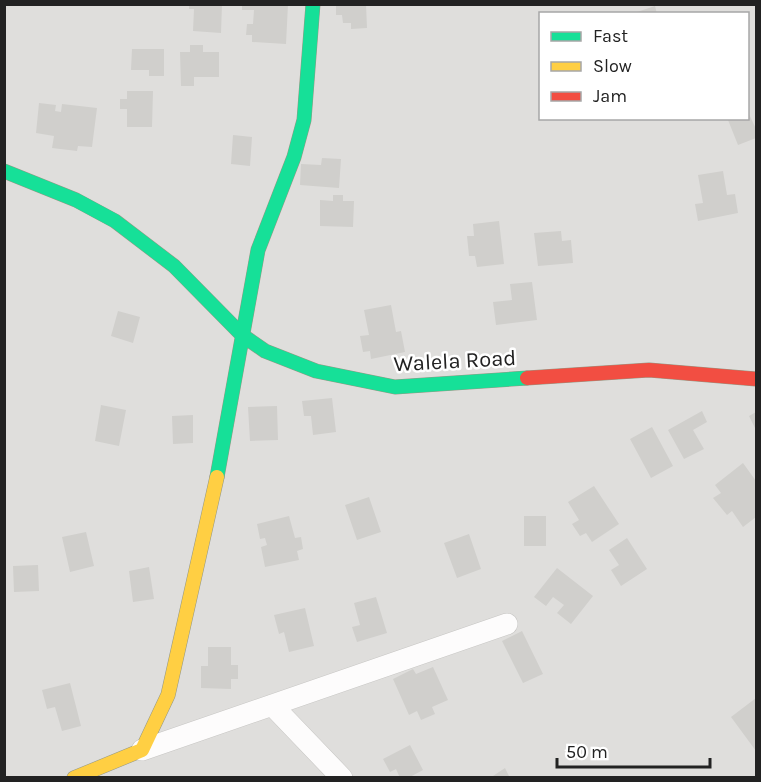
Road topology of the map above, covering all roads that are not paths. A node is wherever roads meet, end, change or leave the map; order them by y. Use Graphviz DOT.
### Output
graph roads {
  1 [pos="313,4"];
  2 [pos="4,171"];
  3 [pos="242,335"];
  4 [pos="756,379"];
  5 [pos="507,624"];
  6 [pos="272,705"];
  7 [pos="142,750"];
  8 [pos="74,777"];
  9 [pos="342,777"];
  1 -- 3 [label="street"];
  2 -- 3 [label="street, Walela Road"];
  3 -- 4 [label="street, Walela Road"];
  3 -- 7 [label="street"];
  5 -- 6 [label="street"];
  6 -- 7 [label="street"];
  6 -- 9 [label="street"];
  7 -- 8 [label="street"];
}
